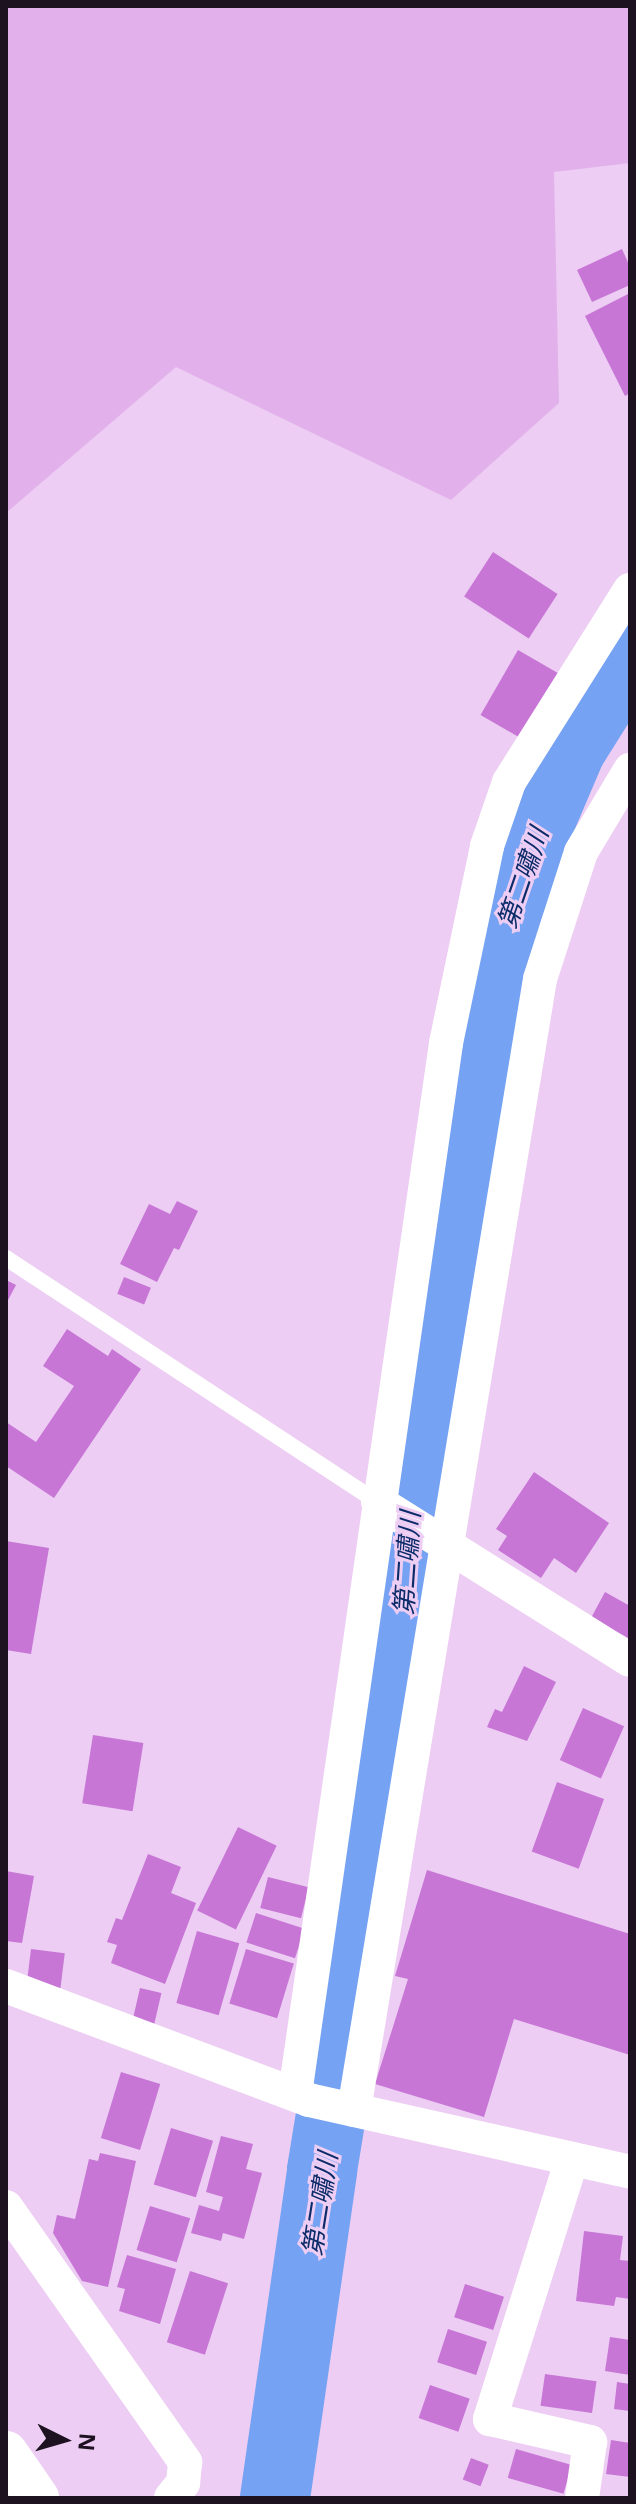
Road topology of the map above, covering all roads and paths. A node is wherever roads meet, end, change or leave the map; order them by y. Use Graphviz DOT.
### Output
graph roads {
  1 [pos="630,590"];
  2 [pos="630,770"];
  3 [pos="6,1258"];
  4 [pos="386,1507"];
  5 [pos="441,1541"];
  6 [pos="630,1660"];
  7 [pos="6,1986"];
  8 [pos="302,2097"];
  9 [pos="354,2110"];
  10 [pos="572,2159"];
  11 [pos="630,2172"];
  12 [pos="6,2207"];
  13 [pos="6,2453"];
  14 [pos="37,2498"];
  15 [pos="171,2498"];
  16 [pos="582,2498"];
  1 -- 4 [label="street"];
  2 -- 5 [label="street"];
  3 -- 4 [label="lane"];
  4 -- 5 [label="street"];
  4 -- 8 [label="street"];
  5 -- 6 [label="street"];
  5 -- 9 [label="street"];
  7 -- 8 [label="street"];
  8 -- 9 [label="street"];
  9 -- 10 [label="street"];
  10 -- 11 [label="street"];
  10 -- 16 [label="street"];
  12 -- 15 [label="street"];
  13 -- 14 [label="highway"];
}
